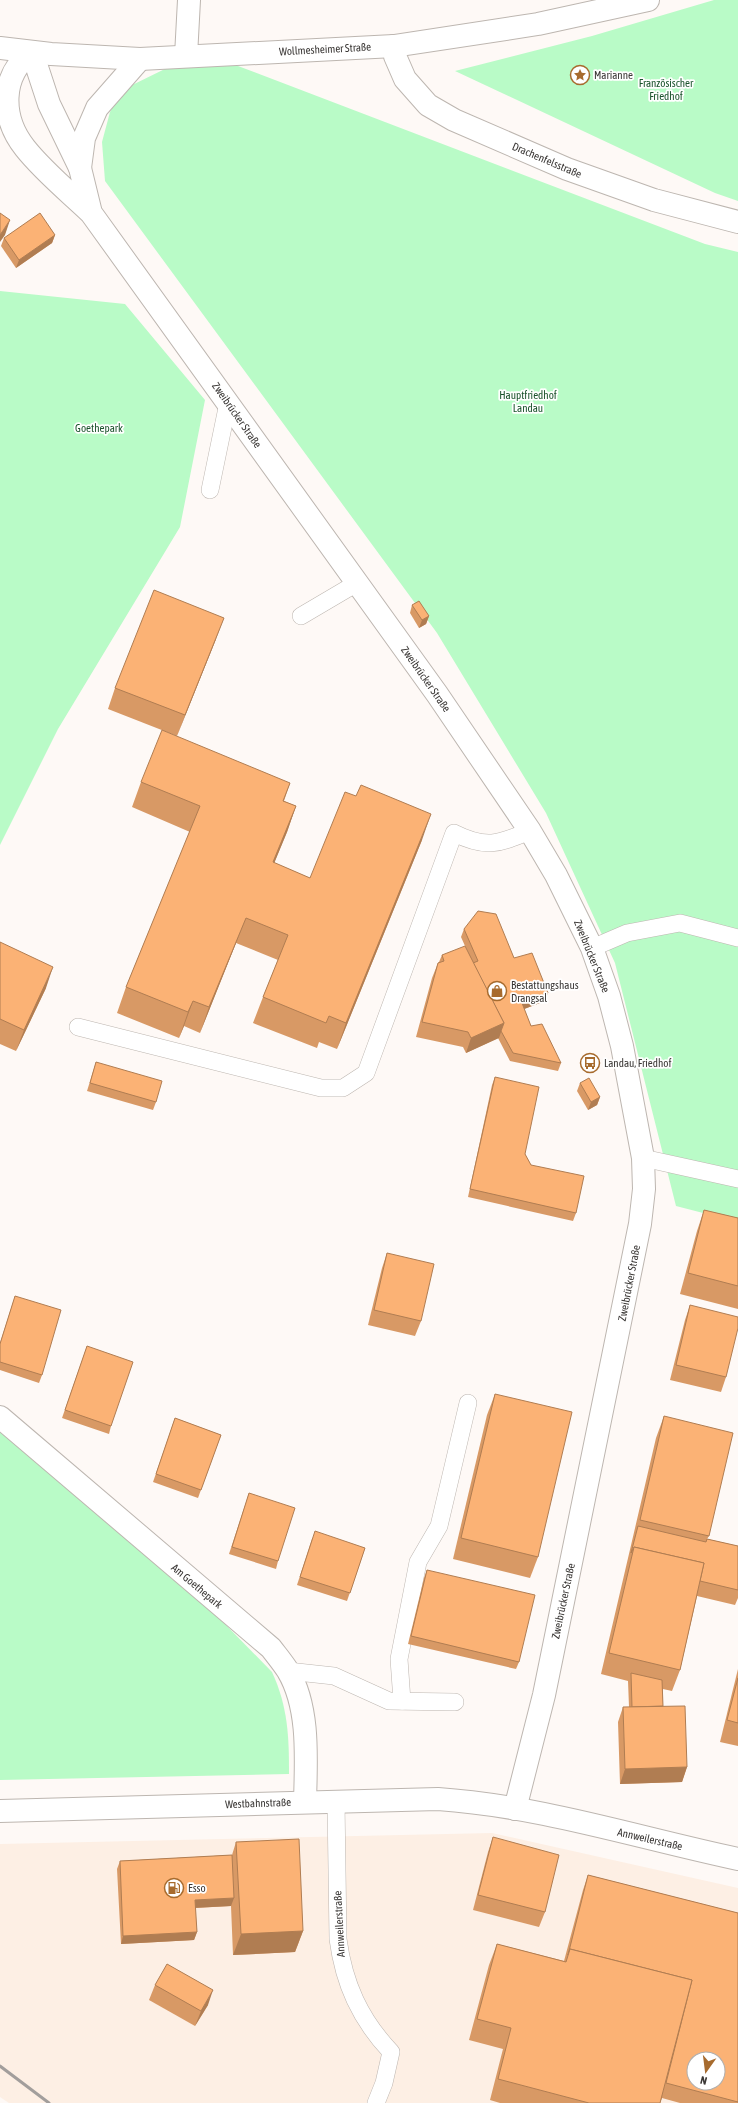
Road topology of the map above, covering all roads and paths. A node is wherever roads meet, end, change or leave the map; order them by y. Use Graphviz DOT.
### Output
graph roads {
  1 [pos="189,0"];
  2 [pos="648,0"];
  3 [pos="394,46"];
  4 [pos="0,48"];
  5 [pos="32,52"];
  6 [pos="186,56"];
  7 [pos="140,60"];
  8 [pos="0,132"];
  9 [pos="25,148"];
  10 [pos="80,168"];
  11 [pos="91,213"];
  12 [pos="738,222"];
  13 [pos="228,403"];
  14 [pos="210,490"];
  15 [pos="357,583"];
  16 [pos="302,616"];
  17 [pos="530,831"];
  18 [pos="738,938"];
  19 [pos="592,948"];
  20 [pos="78,1027"];
  21 [pos="643,1158"];
  22 [pos="738,1180"];
  23 [pos="468,1403"];
  24 [pos="0,1417"];
  25 [pos="288,1671"];
  26 [pos="402,1700"];
  27 [pos="455,1702"];
  28 [pos="336,1800"];
  29 [pos="305,1802"];
  30 [pos="515,1809"];
  31 [pos="0,1811"];
  32 [pos="738,1859"];
  33 [pos="376,2103"];
  1 -- 6 [label="street"];
  2 -- 3 [label="street, Wollmesheimer Straße"];
  3 -- 6 [label="street, Wollmesheimer Straße"];
  3 -- 12 [label="street, Drachenfelsstraße"];
  4 -- 5 [label="street, Wollmesheimer Straße"];
  5 -- 7 [label="street, Wollmesheimer Straße"];
  5 -- 9 [label="street"];
  5 -- 10 [label="street"];
  6 -- 7 [label="street, Wollmesheimer Straße"];
  7 -- 10 [label="street"];
  8 -- 9 [label="street"];
  9 -- 11 [label="street"];
  10 -- 11 [label="street"];
  11 -- 13 [label="street, Zweibrücker Straße"];
  13 -- 14 [label="lane"];
  13 -- 15 [label="street, Zweibrücker Straße"];
  15 -- 16 [label="lane"];
  15 -- 17 [label="street, Zweibrücker Straße"];
  17 -- 19 [label="street, Zweibrücker Straße"];
  17 -- 20 [label="lane"];
  18 -- 19 [label="lane"];
  19 -- 21 [label="street, Zweibrücker Straße"];
  21 -- 22 [label="lane"];
  21 -- 30 [label="street, Zweibrücker Straße"];
  23 -- 26 [label="lane"];
  24 -- 25 [label="street, Am Goethepark"];
  25 -- 26 [label="lane"];
  25 -- 29 [label="street, Am Goethepark"];
  26 -- 27 [label="lane"];
  28 -- 29 [label="street, Westbahnstraße"];
  28 -- 30 [label="street, Westbahnstraße"];
  28 -- 33 [label="lane, Annweilerstraße"];
  29 -- 31 [label="street, Westbahnstraße"];
  30 -- 32 [label="street, Annweilerstraße"];
}
